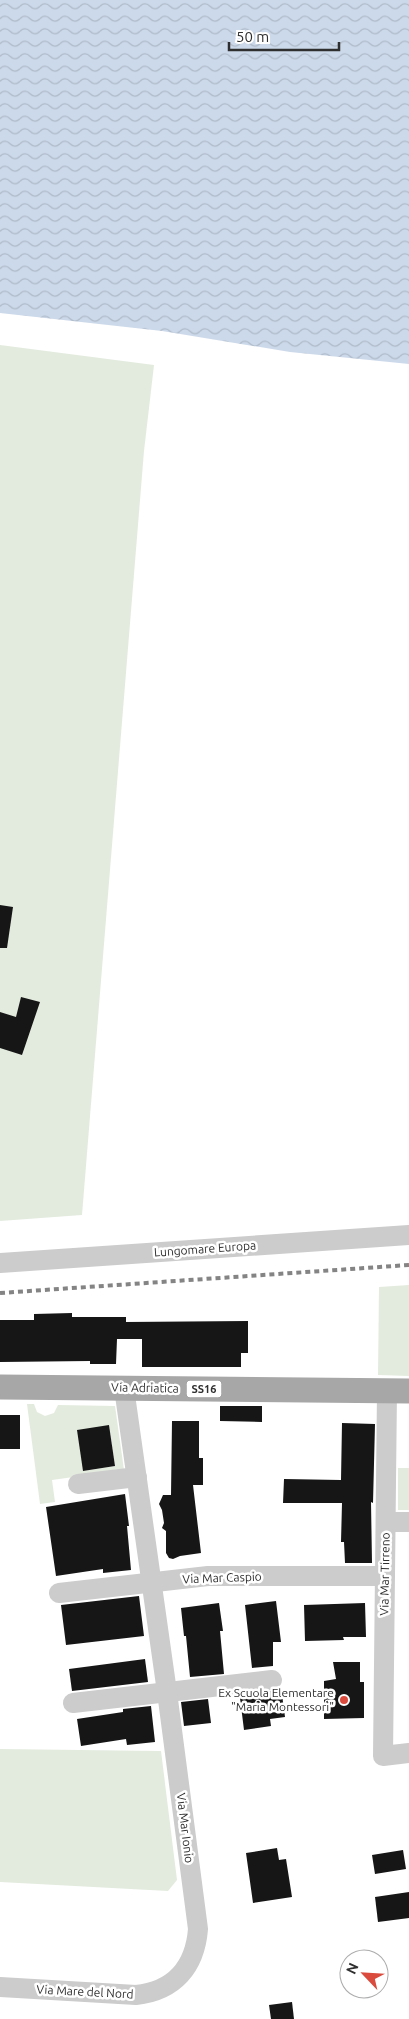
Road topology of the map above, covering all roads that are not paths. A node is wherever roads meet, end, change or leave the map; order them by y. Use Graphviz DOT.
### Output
graph roads {
  1 [pos="409,1235"];
  2 [pos="0,1263"];
  3 [pos="0,1387"];
  4 [pos="124,1388"];
  5 [pos="398,1391"];
  6 [pos="137,1477"];
  7 [pos="78,1484"];
  8 [pos="386,1522"];
  9 [pos="409,1522"];
  10 [pos="385,1576"];
  11 [pos="152,1582"];
  12 [pos="60,1593"];
  13 [pos="272,1680"];
  14 [pos="167,1692"];
  15 [pos="73,1703"];
  16 [pos="409,1753"];
  17 [pos="189,1963"];
  18 [pos="0,1987"];
  1 -- 2 [label="street, Lungomare Europa"];
  3 -- 4 [label="main road, Via Adriatica / SS16"];
  4 -- 5 [label="main road, Via Adriatica / SS16"];
  4 -- 6 [label="street, Via Mar Ionio"];
  5 -- 8 [label="street, Via Mar Tirreno"];
  6 -- 7 [label="street"];
  6 -- 11 [label="street, Via Mar Ionio"];
  8 -- 9 [label="street"];
  8 -- 10 [label="street, Via Mar Tirreno"];
  10 -- 11 [label="street, Via Mar Caspio"];
  10 -- 16 [label="street, Via Mar Tirreno"];
  11 -- 12 [label="street, Via Mar Caspio"];
  11 -- 14 [label="street, Via Mar Ionio"];
  13 -- 14 [label="street"];
  14 -- 15 [label="street"];
  14 -- 17 [label="street, Via Mar Ionio"];
  17 -- 18 [label="street, Via Mare del Nord"];
}
